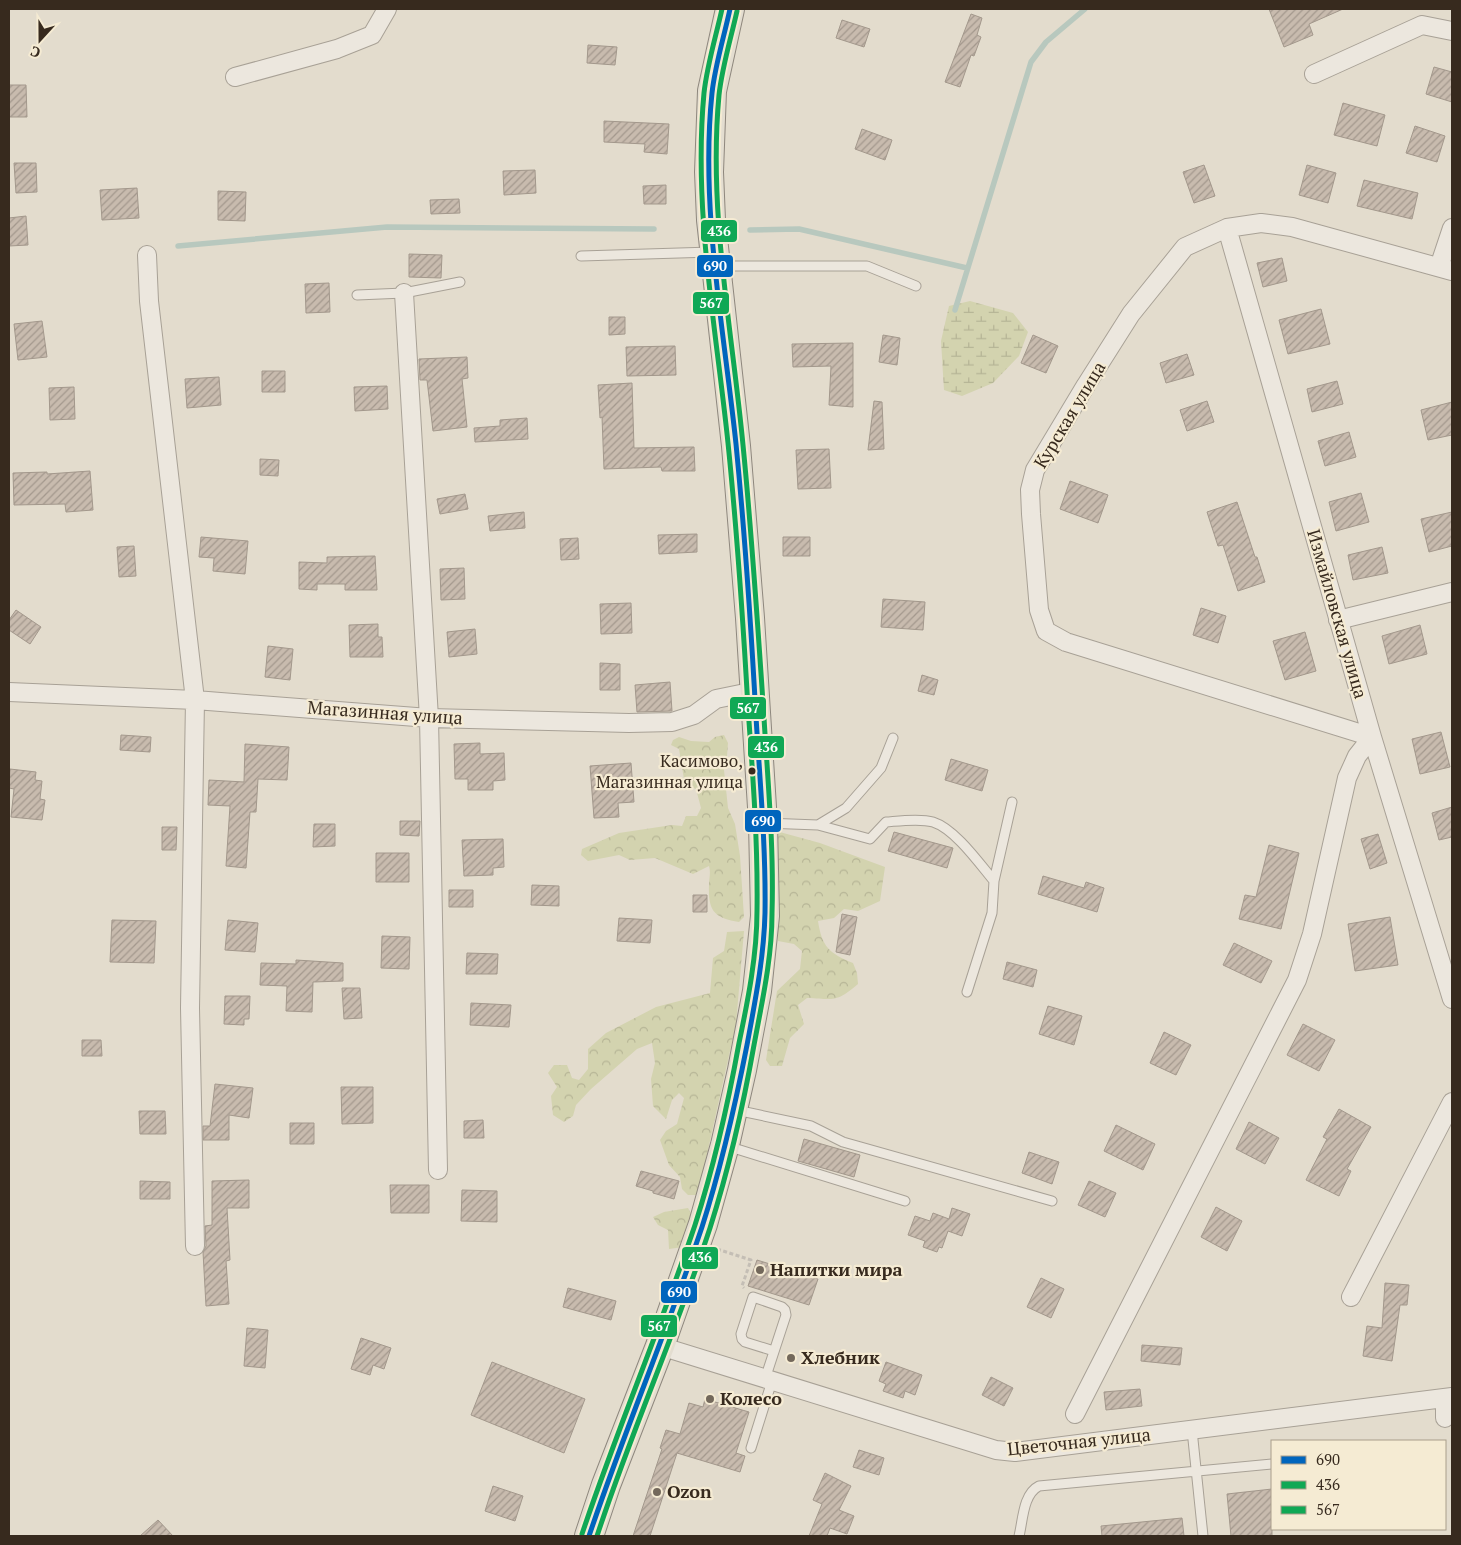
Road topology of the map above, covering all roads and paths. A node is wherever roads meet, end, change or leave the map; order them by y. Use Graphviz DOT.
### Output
graph roads {
  1 [pos="387,9"];
  2 [pos="730,9"];
  3 [pos="1452,30"];
  4 [pos="1314,74"];
  5 [pos="235,77"];
  6 [pos="1227,228"];
  7 [pos="1452,228"];
  8 [pos="147,255"];
  9 [pos="581,256"];
  10 [pos="716,259"];
  11 [pos="1446,269"];
  12 [pos="460,282"];
  13 [pos="916,286"];
  14 [pos="404,293"];
  15 [pos="358,295"];
  16 [pos="1452,592"];
  17 [pos="1338,620"];
  18 [pos="755,691"];
  19 [pos="9,692"];
  20 [pos="195,700"];
  21 [pos="429,718"];
  22 [pos="1372,737"];
  23 [pos="893,738"];
  24 [pos="1012,802"];
  25 [pos="763,823"];
  26 [pos="818,825"];
  27 [pos="994,881"];
  28 [pos="1445,947"];
  29 [pos="967,992"];
  30 [pos="1452,999"];
  31 [pos="1452,1102"];
  32 [pos="733,1110"];
  33 [pos="724,1145"];
  34 [pos="438,1170"];
  35 [pos="905,1201"];
  36 [pos="1052,1201"];
  37 [pos="697,1242"];
  38 [pos="195,1246"];
  39 [pos="753,1297"];
  40 [pos="1351,1297"];
  41 [pos="660,1346"];
  42 [pos="774,1351"];
  43 [pos="769,1380"];
  44 [pos="1449,1397"];
  45 [pos="1075,1414"];
  46 [pos="1445,1418"];
  47 [pos="1192,1430"];
  48 [pos="751,1448"];
  49 [pos="1271,1464"];
  50 [pos="1196,1471"];
  51 [pos="589,1536"];
  52 [pos="1019,1536"];
  53 [pos="1203,1536"];
  1 -- 5 [label="street"];
  2 -- 10 [label="main road"];
  3 -- 4 [label="street"];
  6 -- 11 [label="street, Курская улица"];
  6 -- 17 [label="street, Измайловская улица"];
  6 -- 22 [label="street, Курская улица"];
  7 -- 11 [label="street"];
  8 -- 20 [label="street"];
  9 -- 10 [label="lane"];
  10 -- 13 [label="lane"];
  10 -- 18 [label="main road"];
  12 -- 14 [label="lane"];
  14 -- 15 [label="lane"];
  14 -- 21 [label="street"];
  16 -- 17 [label="street"];
  17 -- 22 [label="street, Измайловская улица"];
  18 -- 21 [label="street, Магазинная улица"];
  18 -- 25 [label="main road"];
  19 -- 20 [label="street, Магазинная улица"];
  20 -- 21 [label="street, Магазинная улица"];
  20 -- 38 [label="street"];
  21 -- 34 [label="street"];
  22 -- 28 [label="street, Измайловская улица"];
  22 -- 45 [label="street"];
  23 -- 26 [label="lane"];
  24 -- 27 [label="lane"];
  25 -- 26 [label="lane"];
  25 -- 32 [label="main road"];
  26 -- 27 [label="lane"];
  27 -- 29 [label="lane"];
  28 -- 30 [label="street, Измайловская улица"];
  31 -- 40 [label="street"];
  32 -- 33 [label="main road"];
  32 -- 36 [label="lane"];
  33 -- 35 [label="lane"];
  33 -- 37 [label="main road"];
  37 -- 39 [label="path"];
  37 -- 41 [label="main road"];
  39 -- 42 [label="lane"];
  39 -- 42 [label="lane"];
  41 -- 43 [label="street, Цветочная улица"];
  41 -- 51 [label="main road"];
  42 -- 43 [label="lane"];
  43 -- 47 [label="street, Цветочная улица"];
  43 -- 48 [label="lane"];
  44 -- 46 [label="street"];
  44 -- 47 [label="street, Цветочная улица"];
  47 -- 50 [label="lane"];
  49 -- 50 [label="lane"];
  50 -- 52 [label="lane"];
  50 -- 53 [label="lane"];
}
